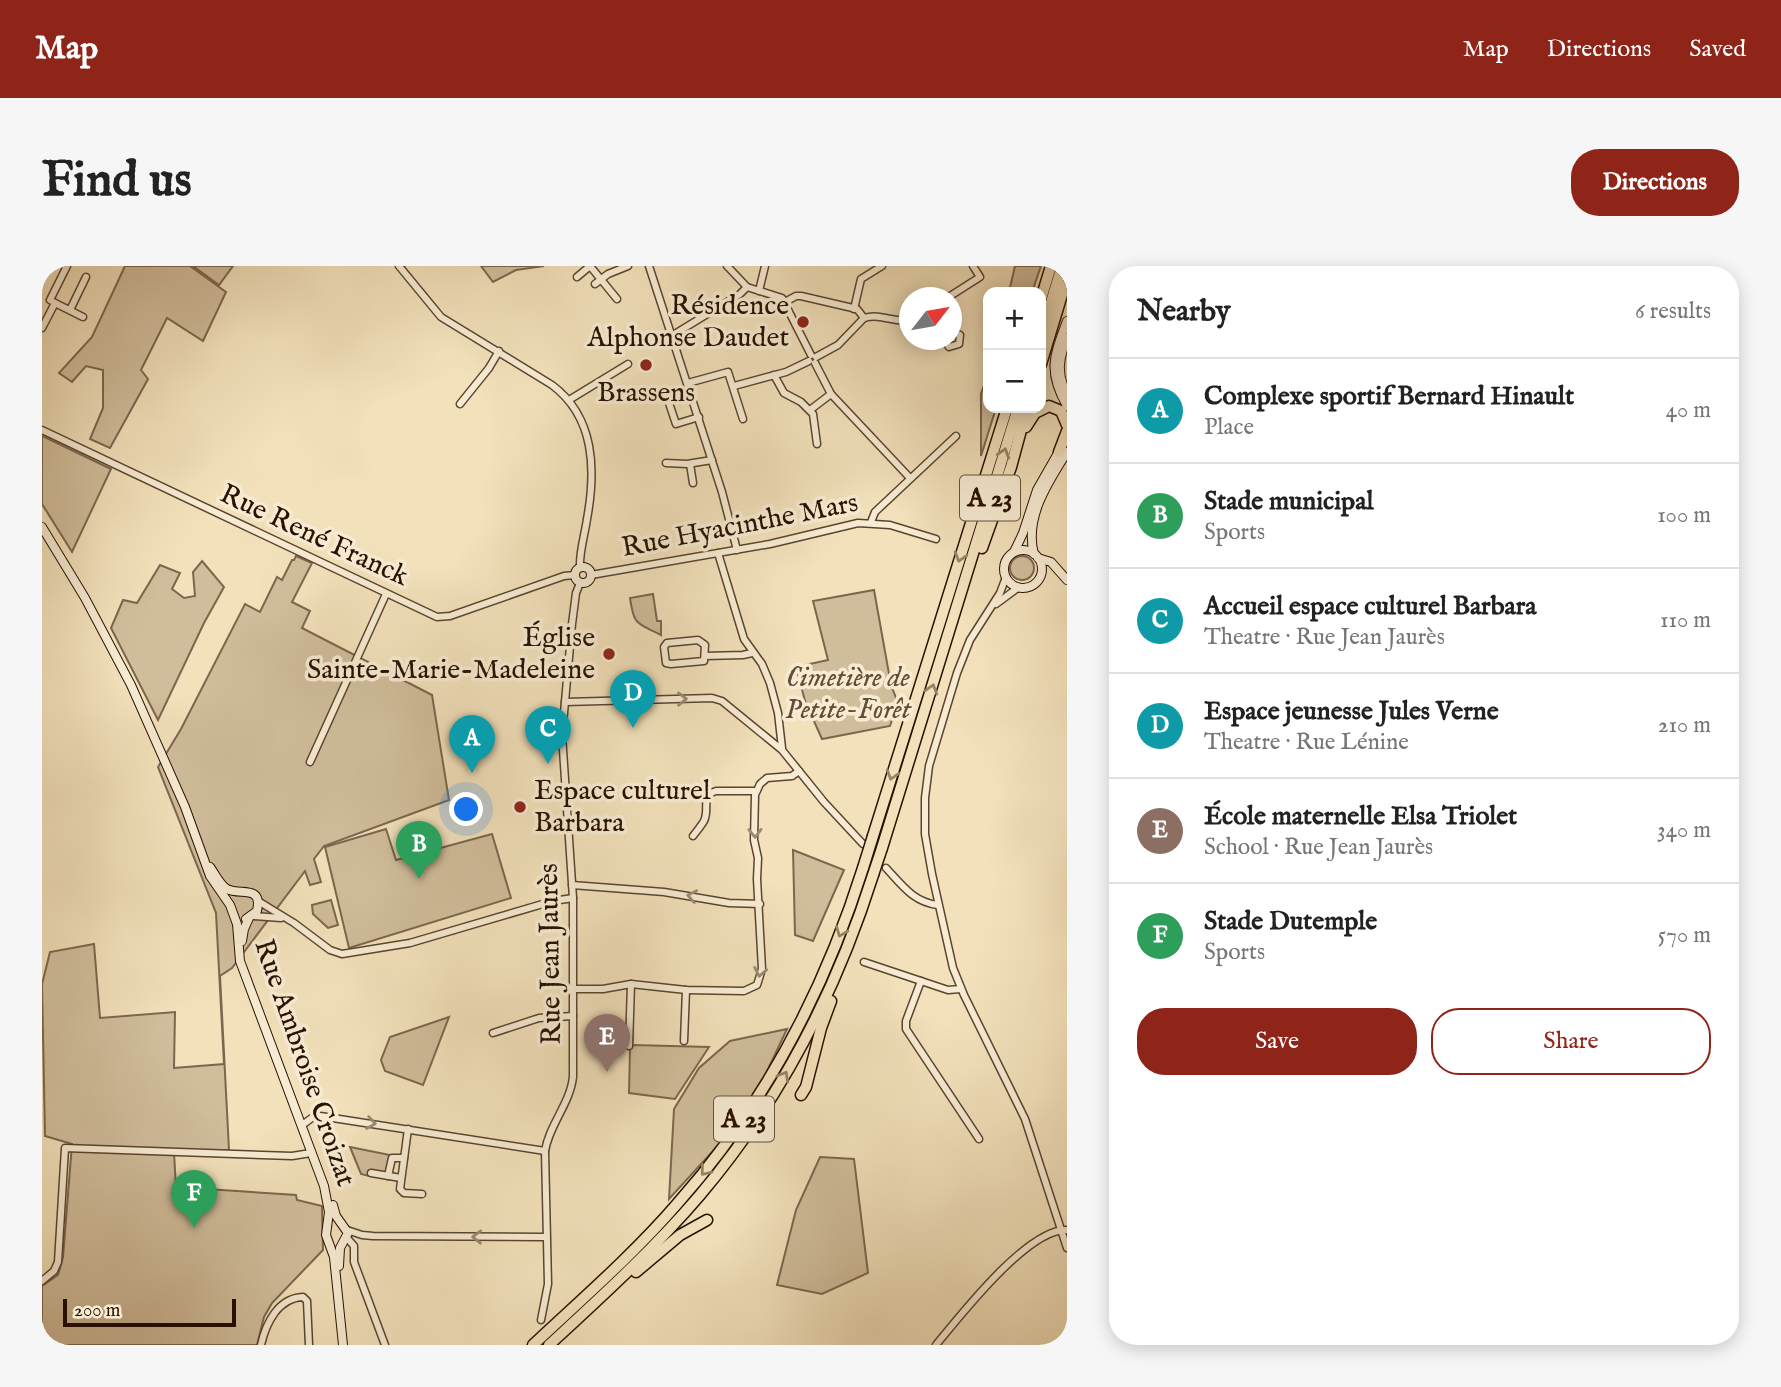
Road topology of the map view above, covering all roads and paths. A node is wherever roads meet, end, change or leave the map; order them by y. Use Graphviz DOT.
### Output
graph roads {
  1 [pos="66,266"];
  2 [pos="399,266"];
  3 [pos="628,266"];
  4 [pos="649,266"];
  5 [pos="727,266"];
  6 [pos="765,266"];
  7 [pos="882,266"];
  8 [pos="972,266"];
  9 [pos="1051,266"];
  10 [pos="1062,266"];
  11 [pos="614,268"];
  12 [pos="86,277"];
  13 [pos="577,277"];
  14 [pos="1067,278"];
  15 [pos="598,281"];
  16 [pos="747,286"];
  17 [pos="1045,287"];
  18 [pos="962,288"];
  19 [pos="759,291"];
  20 [pos="617,299"];
  21 [pos="785,302"];
  22 [pos="55,303"];
  23 [pos="854,309"];
  24 [pos="70,310"];
  25 [pos="83,317"];
  26 [pos="864,318"];
  27 [pos="1046,319"];
  28 [pos="899,320"];
  29 [pos="1067,321"];
  30 [pos="42,328"];
  31 [pos="673,335"];
  32 [pos="1067,338"];
  33 [pos="1045,350"];
  34 [pos="499,351"];
  35 [pos="813,359"];
  36 [pos="628,364"];
  37 [pos="775,375"];
  38 [pos="688,383"];
  39 [pos="734,386"];
  40 [pos="665,391"];
  41 [pos="831,394"];
  42 [pos="1067,394"];
  43 [pos="569,400"];
  44 [pos="460,404"];
  45 [pos="1067,406"];
  46 [pos="810,410"];
  47 [pos="1005,413"];
  48 [pos="1017,413"];
  49 [pos="1026,413"];
  50 [pos="699,417"];
  51 [pos="743,419"];
  52 [pos="1067,425"];
  53 [pos="42,430"];
  54 [pos="1067,431"];
  55 [pos="956,436"];
  56 [pos="1067,440"];
  57 [pos="817,444"];
  58 [pos="1017,449"];
  59 [pos="1063,452"];
  60 [pos="712,460"];
  61 [pos="666,463"];
  62 [pos="690,464"];
  63 [pos="910,478"];
  64 [pos="693,483"];
  65 [pos="871,522"];
  66 [pos="42,527"];
  67 [pos="936,539"];
  68 [pos="737,550"];
  69 [pos="1014,552"];
  70 [pos="718,553"];
  71 [pos="1036,556"];
  72 [pos="578,575"];
  73 [pos="591,575"];
  74 [pos="1006,577"];
  75 [pos="1039,579"];
  76 [pos="1067,583"];
  77 [pos="1019,587"];
  78 [pos="964,589"];
  79 [pos="387,594"];
  80 [pos="990,610"];
  81 [pos="752,653"];
  82 [pos="705,656"];
  83 [pos="565,702"];
  84 [pos="782,750"];
  85 [pos="310,762"];
  86 [pos="799,771"];
  87 [pos="756,791"];
  88 [pos="693,836"];
  89 [pos="863,844"];
  90 [pos="205,859"];
  91 [pos="886,868"];
  92 [pos="572,885"];
  93 [pos="238,892"];
  94 [pos="573,898"];
  95 [pos="258,901"];
  96 [pos="760,904"];
  97 [pos="230,905"];
  98 [pos="938,905"];
  99 [pos="234,915"];
  100 [pos="251,917"];
  101 [pos="286,919"];
  102 [pos="843,958"];
  103 [pos="864,962"];
  104 [pos="921,981"];
  105 [pos="631,984"];
  106 [pos="573,989"];
  107 [pos="961,989"];
  108 [pos="686,990"];
  109 [pos="573,1016"];
  110 [pos="493,1032"];
  111 [pos="684,1041"];
  112 [pos="629,1045"];
  113 [pos="801,1095"];
  114 [pos="305,1123"];
  115 [pos="408,1129"];
  116 [pos="979,1139"];
  117 [pos="545,1151"];
  118 [pos="312,1153"];
  119 [pos="404,1158"];
  120 [pos="372,1172"];
  121 [pos="388,1176"];
  122 [pos="401,1178"];
  123 [pos="422,1194"];
  124 [pos="707,1220"];
  125 [pos="328,1227"];
  126 [pos="1063,1230"];
  127 [pos="345,1233"];
  128 [pos="1067,1236"];
  129 [pos="545,1237"];
  130 [pos="329,1241"];
  131 [pos="1067,1248"];
  132 [pos="42,1281"];
  133 [pos="582,1314"];
  134 [pos="541,1320"];
  135 [pos="261,1345"];
  136 [pos="309,1345"];
  137 [pos="346,1345"];
  138 [pos="385,1345"];
  139 [pos="533,1345"];
  140 [pos="549,1345"];
  141 [pos="936,1345"];
  1 -- 22 [label="street"];
  2 -- 34 [label="street"];
  3 -- 11 [label="street"];
  4 -- 31 [label="street"];
  5 -- 16 [label="street"];
  6 -- 19 [label="street"];
  7 -- 23 [label="street"];
  8 -- 18 [label="street"];
  9 -- 17 [label="highway"];
  10 -- 27 [label="highway"];
  11 -- 15 [label="street"];
  12 -- 24 [label="street"];
  13 -- 15 [label="street"];
  14 -- 33 [label="highway"];
  15 -- 20 [label="street"];
  16 -- 19 [label="street"];
  16 -- 31 [label="street"];
  19 -- 21 [label="street"];
  21 -- 23 [label="street"];
  21 -- 35 [label="street"];
  22 -- 24 [label="street"];
  22 -- 30 [label="street"];
  23 -- 26 [label="street"];
  24 -- 25 [label="street"];
  26 -- 28 [label="street"];
  26 -- 35 [label="street"];
  29 -- 45 [label="main road"];
  31 -- 38 [label="street"];
  32 -- 42 [label="main road"];
  34 -- 43 [label="street"];
  34 -- 44 [label="street"];
  35 -- 37 [label="street"];
  35 -- 41 [label="street"];
  36 -- 43 [label="street"];
  37 -- 39 [label="street"];
  37 -- 46 [label="street"];
  38 -- 39 [label="street"];
  38 -- 50 [label="street"];
  39 -- 51 [label="street"];
  40 -- 50 [label="street"];
  41 -- 46 [label="street"];
  41 -- 63 [label="street"];
  43 -- 72 [label="street, Rue Jean Jaurès"];
  46 -- 57 [label="street"];
  47 -- 139 [label="highway, A 23, one-way, bridge"];
  78 -- 48 [label="highway, A 23, one-way"];
  49 -- 58 [label="highway"];
  50 -- 60 [label="street"];
  52 -- 58 [label="highway"];
  53 -- 79 [label="street, Rue René Franck"];
  54 -- 59 [label="highway"];
  55 -- 63 [label="street"];
  56 -- 59 [label="main road"];
  58 -- 78 [label="highway"];
  59 -- 69 [label="main road"];
  59 -- 71 [label="main road"];
  60 -- 62 [label="street"];
  60 -- 68 [label="street"];
  61 -- 62 [label="street"];
  62 -- 64 [label="street"];
  63 -- 65 [label="street"];
  65 -- 67 [label="street, Rue Hyacinthe Mars"];
  65 -- 68 [label="street, Rue Hyacinthe Mars"];
  66 -- 90 [label="main road"];
  68 -- 70 [label="street, Rue Hyacinthe Mars"];
  69 -- 71 [label="main road"];
  69 -- 74 [label="main road"];
  70 -- 73 [label="street, Rue Hyacinthe Mars"];
  70 -- 81 [label="street"];
  71 -- 75 [label="main road"];
  71 -- 76 [label="main road"];
  72 -- 73 [label="main road"];
  72 -- 73 [label="main road"];
  72 -- 79 [label="street, Rue René Franck"];
  72 -- 83 [label="street, Rue Jean Jaurès"];
  74 -- 77 [label="main road"];
  74 -- 80 [label="street"];
  75 -- 76 [label="main road"];
  75 -- 77 [label="main road"];
  77 -- 80 [label="street"];
  102 -- 78 [label="highway, A 23, one-way, bridge"];
  79 -- 85 [label="street"];
  80 -- 98 [label="street"];
  81 -- 82 [label="street"];
  81 -- 84 [label="street"];
  82 -- 82 [label="street"];
  83 -- 84 [label="street, one-way"];
  83 -- 92 [label="street, Rue Jean Jaurès"];
  84 -- 86 [label="street"];
  86 -- 87 [label="street"];
  86 -- 89 [label="street"];
  87 -- 88 [label="street"];
  87 -- 96 [label="street, one-way"];
  90 -- 93 [label="main road"];
  90 -- 97 [label="main road"];
  91 -- 98 [label="street"];
  92 -- 94 [label="street, Rue Jean Jaurès"];
  96 -- 92 [label="street, one-way"];
  93 -- 95 [label="main road"];
  93 -- 97 [label="main road"];
  94 -- 101 [label="street"];
  94 -- 106 [label="street, Rue Jean Jaurès"];
  95 -- 100 [label="main road"];
  95 -- 101 [label="street"];
  96 -- 108 [label="street, one-way"];
  97 -- 99 [label="main road"];
  98 -- 107 [label="street"];
  99 -- 100 [label="main road"];
  99 -- 118 [label="main road, Rue Ambroise Croizat"];
  100 -- 101 [label="street"];
  100 -- 114 [label="main road, Rue Ambroise Croizat"];
  102 -- 113 [label="highway"];
  133 -- 102 [label="highway, A 23, one-way"];
  103 -- 104 [label="street"];
  104 -- 107 [label="street"];
  104 -- 116 [label="street"];
  105 -- 106 [label="street"];
  105 -- 108 [label="street"];
  105 -- 112 [label="street"];
  106 -- 109 [label="street, Rue Jean Jaurès"];
  107 -- 126 [label="street"];
  108 -- 111 [label="street"];
  109 -- 110 [label="street"];
  109 -- 117 [label="street, Rue Jean Jaurès"];
  114 -- 115 [label="street, one-way"];
  114 -- 127 [label="main road, Rue Ambroise Croizat"];
  115 -- 117 [label="street"];
  115 -- 119 [label="street"];
  117 -- 129 [label="street, Rue Jean Jaurès"];
  118 -- 125 [label="main road, Rue Ambroise Croizat"];
  118 -- 132 [label="street"];
  119 -- 121 [label="street"];
  119 -- 122 [label="street"];
  120 -- 121 [label="street"];
  121 -- 122 [label="street"];
  122 -- 123 [label="street"];
  124 -- 133 [label="highway"];
  125 -- 127 [label="main road"];
  125 -- 130 [label="main road"];
  126 -- 131 [label="street"];
  126 -- 141 [label="street"];
  129 -- 127 [label="street, one-way"];
  127 -- 130 [label="main road"];
  127 -- 137 [label="main road, Rue Ambroise Croizat"];
  127 -- 138 [label="street"];
  128 -- 131 [label="street"];
  129 -- 134 [label="street, Rue Jean Jaurès"];
  130 -- 137 [label="main road"];
  133 -- 140 [label="highway, A 23"];
  135 -- 136 [label="street"];
}
